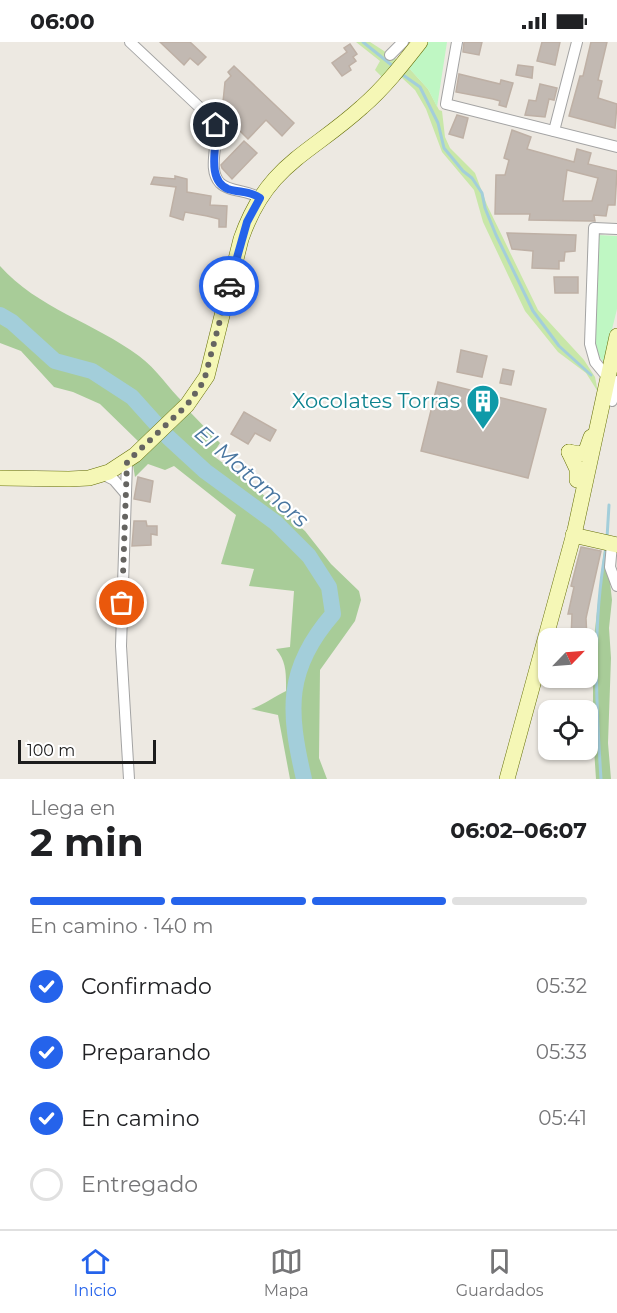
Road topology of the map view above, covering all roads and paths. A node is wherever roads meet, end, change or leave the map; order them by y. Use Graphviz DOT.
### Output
graph roads {
  1 [pos="130,42"];
  2 [pos="403,42"];
  3 [pos="420,42"];
  4 [pos="457,42"];
  5 [pos="577,42"];
  6 [pos="390,55"];
  7 [pos="554,131"];
  8 [pos="617,147"];
  9 [pos="260,198"];
  10 [pos="617,229"];
  11 [pos="617,336"];
  12 [pos="613,352"];
  13 [pos="610,377"];
  14 [pos="610,403"];
  15 [pos="579,454"];
  16 [pos="131,458"];
  17 [pos="102,474"];
  18 [pos="0,478"];
  19 [pos="577,491"];
  20 [pos="126,494"];
  21 [pos="575,537"];
  22 [pos="609,543"];
  23 [pos="617,586"];
  24 [pos="547,605"];
  25 [pos="528,695"];
  26 [pos="129,779"];
  27 [pos="507,779"];
  1 -- 9 [label="street"];
  2 -- 6 [label="street"];
  3 -- 9 [label="main road"];
  4 -- 7 [label="street"];
  5 -- 7 [label="street"];
  7 -- 8 [label="street"];
  9 -- 16 [label="main road"];
  10 -- 13 [label="street"];
  11 -- 12 [label="main road"];
  12 -- 13 [label="main road"];
  12 -- 14 [label="main road"];
  13 -- 14 [label="street"];
  13 -- 15 [label="main road"];
  14 -- 15 [label="main road"];
  14 -- 19 [label="main road"];
  15 -- 19 [label="main road"];
  15 -- 19 [label="main road"];
  16 -- 17 [label="main road"];
  16 -- 20 [label="street"];
  17 -- 18 [label="main road"];
  17 -- 20 [label="street"];
  19 -- 21 [label="main road"];
  19 -- 24 [label="main road"];
  20 -- 26 [label="street"];
  21 -- 22 [label="main road"];
  21 -- 24 [label="main road"];
  21 -- 25 [label="main road"];
  22 -- 23 [label="street"];
  24 -- 25 [label="main road"];
  25 -- 27 [label="main road"];
}
